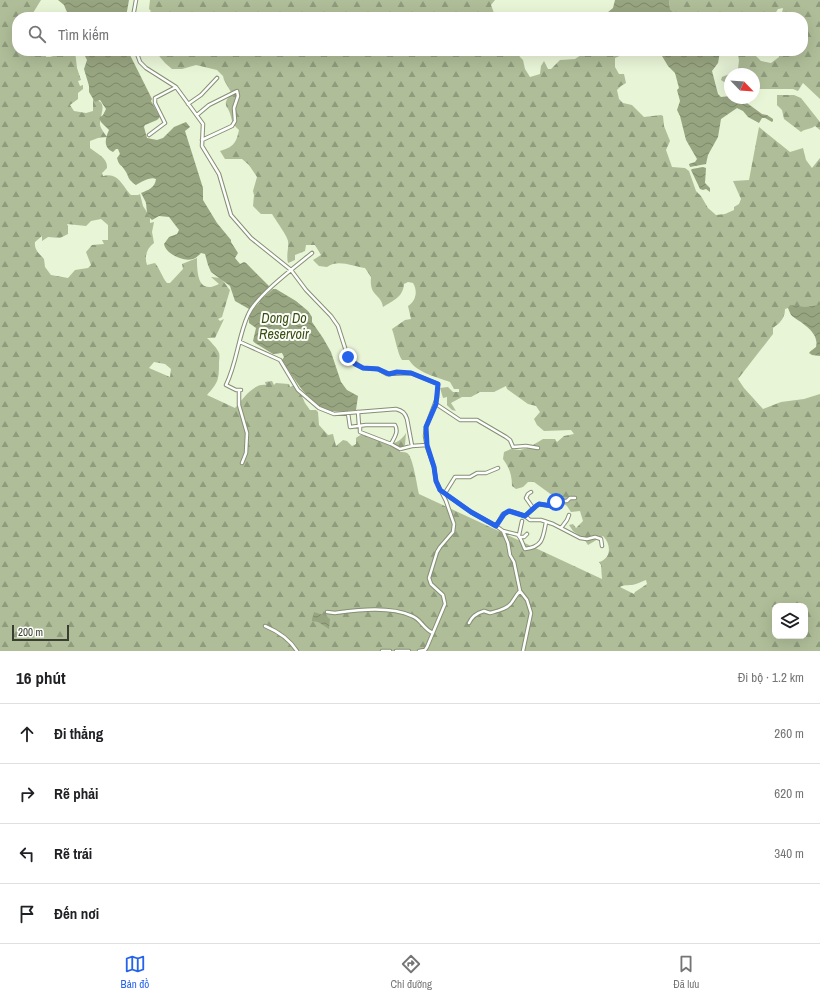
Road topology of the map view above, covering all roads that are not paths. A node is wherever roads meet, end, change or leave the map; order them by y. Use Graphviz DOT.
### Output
graph roads {
  1 [pos="136,0"];
  2 [pos="134,12"];
  3 [pos="138,56"];
  4 [pos="217,78"];
  5 [pos="176,87"];
  6 [pos="188,104"];
  7 [pos="197,115"];
  8 [pos="149,135"];
  9 [pos="202,140"];
  10 [pos="312,253"];
  11 [pos="292,270"];
  12 [pos="240,342"];
  13 [pos="436,404"];
  14 [pos="358,412"];
  15 [pos="348,413"];
  16 [pos="359,426"];
  17 [pos="391,444"];
  18 [pos="427,445"];
  19 [pos="412,446"];
  20 [pos="538,448"];
  21 [pos="242,463"];
  22 [pos="498,468"];
  23 [pos="440,490"];
  24 [pos="532,492"];
  25 [pos="445,493"];
  26 [pos="575,498"];
  27 [pos="533,508"];
  28 [pos="569,515"];
  29 [pos="525,516"];
  30 [pos="522,521"];
  31 [pos="546,522"];
  32 [pos="496,526"];
  33 [pos="561,528"];
  34 [pos="503,532"];
  35 [pos="527,534"];
  36 [pos="519,536"];
  37 [pos="602,546"];
  38 [pos="520,591"];
  39 [pos="327,612"];
  40 [pos="469,623"];
  41 [pos="265,626"];
  42 [pos="433,633"];
  43 [pos="296,651"];
  44 [pos="382,651"];
  45 [pos="390,651"];
  46 [pos="396,651"];
  47 [pos="409,651"];
  48 [pos="419,651"];
  49 [pos="522,651"];
  1 -- 2 [label="street"];
  3 -- 5 [label="street"];
  4 -- 6 [label="street"];
  5 -- 6 [label="street"];
  5 -- 8 [label="street"];
  6 -- 7 [label="street"];
  7 -- 9 [label="street"];
  7 -- 9 [label="street"];
  9 -- 11 [label="street"];
  10 -- 11 [label="street"];
  11 -- 12 [label="street"];
  11 -- 13 [label="street"];
  12 -- 15 [label="street"];
  12 -- 21 [label="street"];
  13 -- 18 [label="street"];
  13 -- 20 [label="street"];
  14 -- 15 [label="street"];
  14 -- 16 [label="street"];
  14 -- 19 [label="street"];
  15 -- 16 [label="street"];
  16 -- 17 [label="street"];
  16 -- 17 [label="street"];
  17 -- 19 [label="street"];
  18 -- 19 [label="street"];
  18 -- 23 [label="street"];
  22 -- 25 [label="street"];
  23 -- 25 [label="street"];
  23 -- 42 [label="street"];
  24 -- 27 [label="street"];
  25 -- 32 [label="street"];
  26 -- 27 [label="street"];
  27 -- 29 [label="street"];
  28 -- 33 [label="street"];
  29 -- 31 [label="street"];
  29 -- 32 [label="street"];
  30 -- 36 [label="street"];
  31 -- 33 [label="street"];
  31 -- 36 [label="street"];
  32 -- 34 [label="street"];
  33 -- 37 [label="street"];
  34 -- 36 [label="street"];
  34 -- 38 [label="street"];
  35 -- 36 [label="street"];
  38 -- 40 [label="street"];
  38 -- 49 [label="street"];
  39 -- 42 [label="street"];
  41 -- 43 [label="street"];
  42 -- 48 [label="street"];
  44 -- 45 [label="street"];
  46 -- 47 [label="street"];
}
